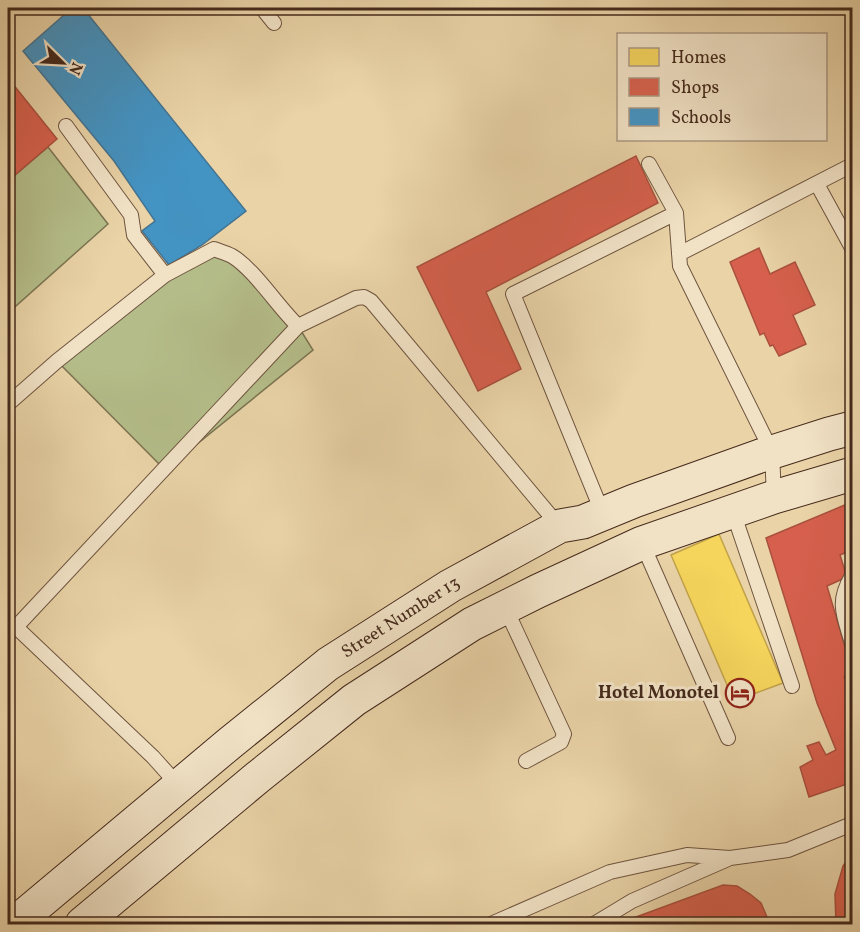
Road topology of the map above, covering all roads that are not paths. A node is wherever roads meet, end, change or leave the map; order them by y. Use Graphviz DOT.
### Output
graph roads {
  1 [pos="262,8"];
  2 [pos="274,23"];
  3 [pos="66,126"];
  4 [pos="649,164"];
  5 [pos="852,165"];
  6 [pos="817,184"];
  7 [pos="676,213"];
  8 [pos="852,248"];
  9 [pos="679,254"];
  10 [pos="165,275"];
  11 [pos="298,326"];
  12 [pos="8,404"];
  13 [pos="852,428"];
  14 [pos="772,452"];
  15 [pos="852,474"];
  16 [pos="774,498"];
  17 [pos="733,512"];
  18 [pos="603,514"];
  19 [pos="560,526"];
  20 [pos="642,543"];
  21 [pos="852,576"];
  22 [pos="506,607"];
  23 [pos="852,643"];
  24 [pos="792,686"];
  25 [pos="298,689"];
  26 [pos="323,725"];
  27 [pos="728,738"];
  28 [pos="526,761"];
  29 [pos="179,786"];
  30 [pos="852,824"];
  31 [pos="730,858"];
  32 [pos="14,924"];
  33 [pos="82,924"];
  34 [pos="491,924"];
  35 [pos="594,924"];
  1 -- 2 [label="lane"];
  3 -- 10 [label="lane"];
  4 -- 7 [label="lane"];
  5 -- 6 [label="lane"];
  6 -- 8 [label="lane"];
  6 -- 9 [label="lane"];
  7 -- 9 [label="lane"];
  7 -- 18 [label="lane"];
  9 -- 14 [label="lane"];
  10 -- 11 [label="lane"];
  10 -- 12 [label="lane"];
  11 -- 19 [label="lane"];
  11 -- 29 [label="lane"];
  13 -- 14 [label="main road, Street Number 13"];
  14 -- 16 [label="lane"];
  14 -- 18 [label="main road, Street Number 13"];
  15 -- 16 [label="main road"];
  16 -- 17 [label="main road"];
  17 -- 20 [label="main road"];
  17 -- 24 [label="lane"];
  18 -- 19 [label="main road, Street Number 13"];
  19 -- 25 [label="main road, Street Number 13"];
  20 -- 22 [label="main road"];
  20 -- 27 [label="lane"];
  21 -- 23 [label="lane"];
  22 -- 26 [label="main road"];
  22 -- 28 [label="lane"];
  25 -- 26 [label="main road"];
  25 -- 29 [label="main road, Street Number 13"];
  26 -- 33 [label="main road"];
  29 -- 32 [label="main road, Street Number 13"];
  30 -- 31 [label="lane"];
  31 -- 34 [label="lane"];
  31 -- 35 [label="lane"];
}
